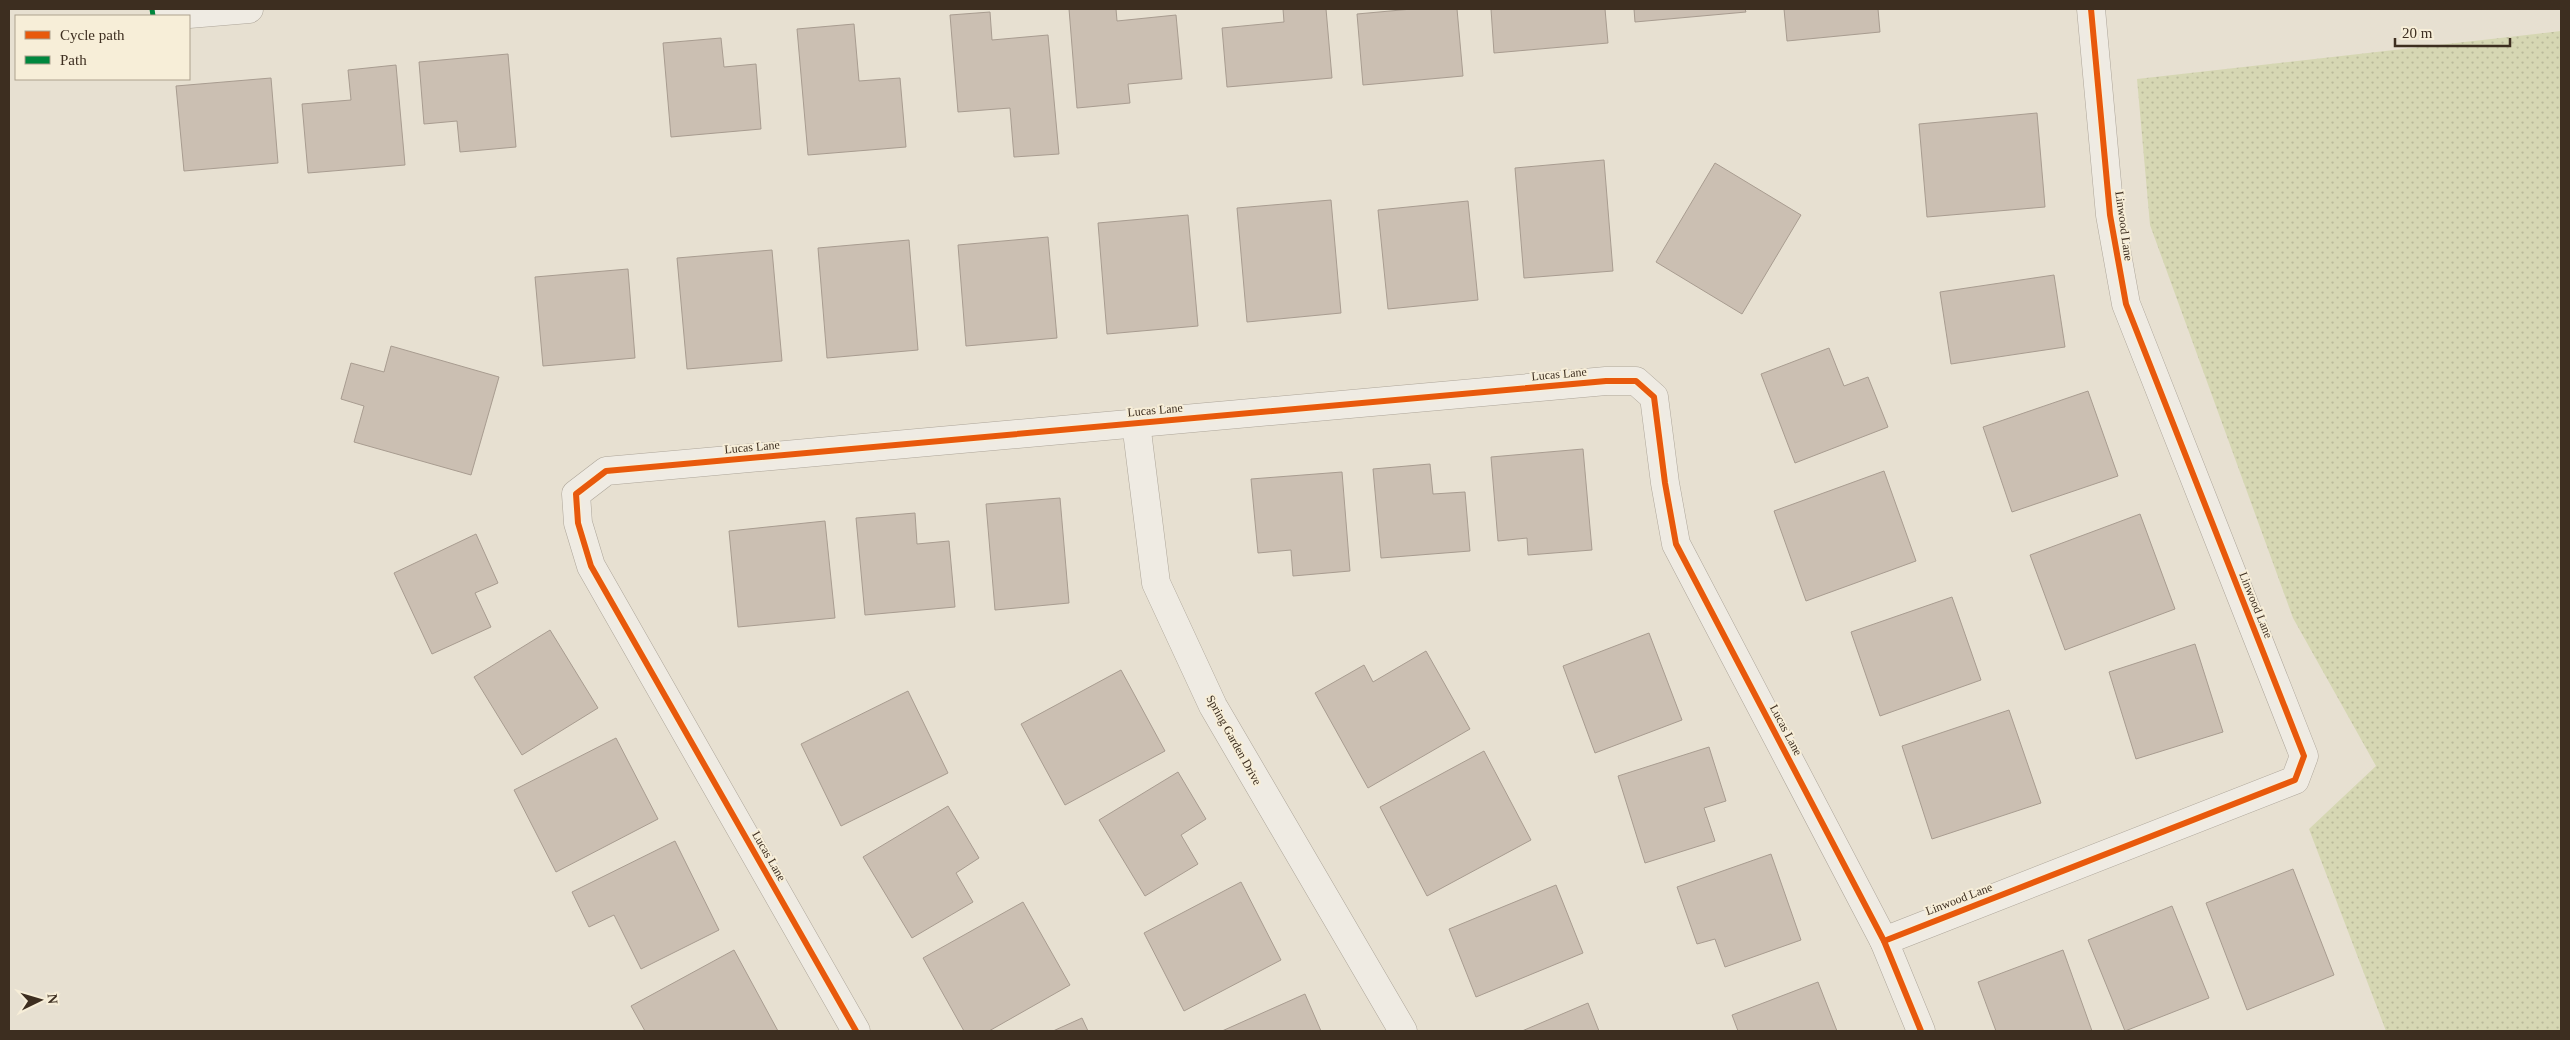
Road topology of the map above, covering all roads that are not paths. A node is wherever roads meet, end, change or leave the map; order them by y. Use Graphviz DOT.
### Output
graph roads {
  1 [pos="249,9"];
  2 [pos="2092,9"];
  3 [pos="177,15"];
  4 [pos="1136,423"];
  5 [pos="1884,941"];
  6 [pos="856,1031"];
  7 [pos="1403,1031"];
  8 [pos="1921,1031"];
  1 -- 3 [label="street"];
  2 -- 5 [label="street, Linwood Lane"];
  4 -- 5 [label="street, Lucas Lane"];
  4 -- 6 [label="street, Lucas Lane"];
  4 -- 7 [label="street, Spring Garden Drive"];
  5 -- 8 [label="street, Lucas Lane"];
}
